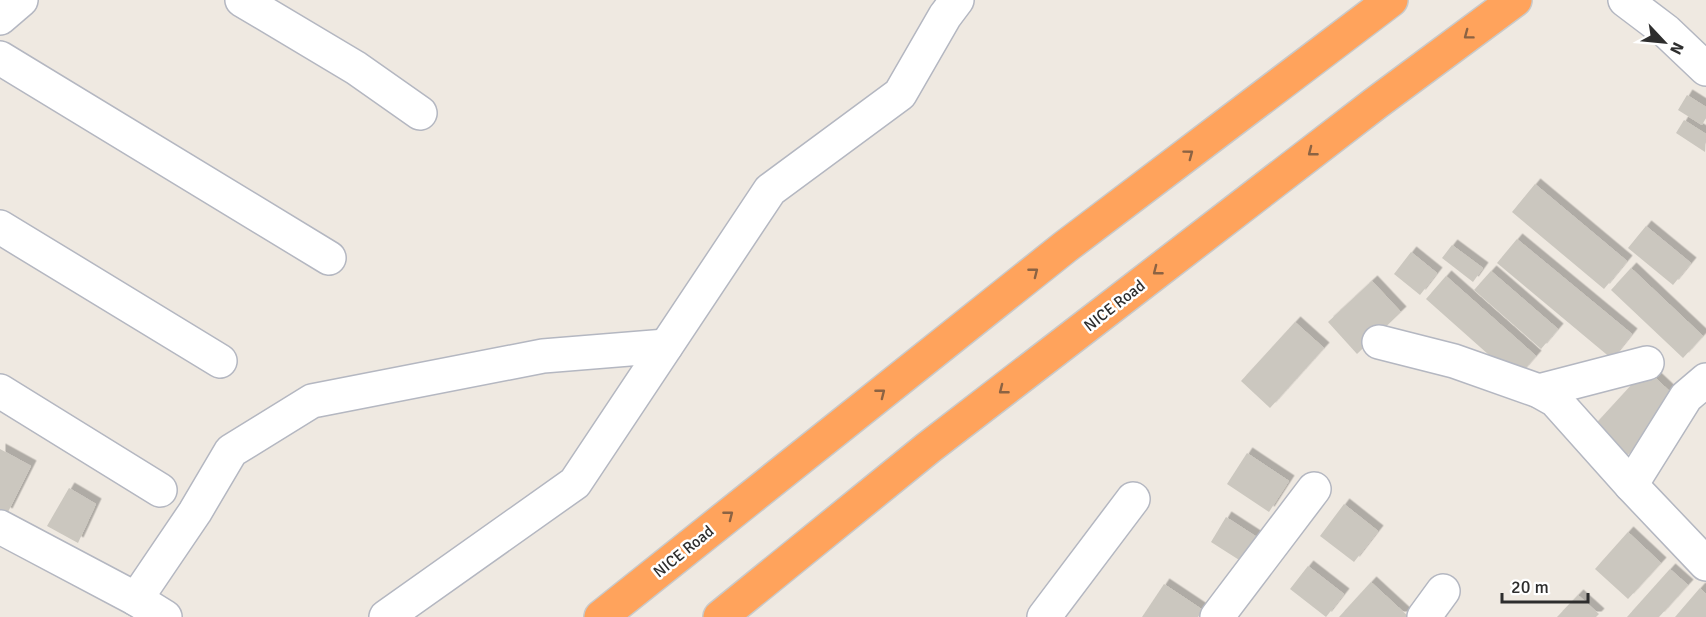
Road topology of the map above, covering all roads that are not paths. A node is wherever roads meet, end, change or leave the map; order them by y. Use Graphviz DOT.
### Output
graph roads {
  1 [pos="21,0"];
  2 [pos="242,0"];
  3 [pos="957,0"];
  4 [pos="1391,0"];
  5 [pos="1515,0"];
  6 [pos="1625,0"];
  7 [pos="0,18"];
  8 [pos="0,58"];
  9 [pos="1706,69"];
  10 [pos="420,113"];
  11 [pos="0,227"];
  12 [pos="329,258"];
  13 [pos="1379,342"];
  14 [pos="666,346"];
  15 [pos="220,361"];
  16 [pos="1647,363"];
  17 [pos="1706,380"];
  18 [pos="0,391"];
  19 [pos="1539,391"];
  20 [pos="1631,485"];
  21 [pos="1314,489"];
  22 [pos="160,490"];
  23 [pos="1132,499"];
  24 [pos="0,527"];
  25 [pos="1706,564"];
  26 [pos="1443,591"];
  27 [pos="136,600"];
  28 [pos="165,617"];
  29 [pos="386,617"];
  30 [pos="601,617"];
  31 [pos="720,617"];
  32 [pos="1044,617"];
  33 [pos="1217,617"];
  34 [pos="1424,617"];
  1 -- 7 [label="street"];
  2 -- 10 [label="street"];
  3 -- 14 [label="street"];
  30 -- 4 [label="highway, NICE Road, one-way"];
  5 -- 31 [label="highway, NICE Road, one-way"];
  6 -- 9 [label="street"];
  8 -- 12 [label="street"];
  11 -- 15 [label="street"];
  13 -- 19 [label="street"];
  14 -- 27 [label="street"];
  14 -- 29 [label="street"];
  16 -- 19 [label="street"];
  17 -- 20 [label="street"];
  18 -- 22 [label="street"];
  19 -- 20 [label="street"];
  20 -- 25 [label="street"];
  21 -- 33 [label="street"];
  23 -- 32 [label="street"];
  24 -- 27 [label="street"];
  26 -- 34 [label="street"];
  27 -- 28 [label="street"];
}
